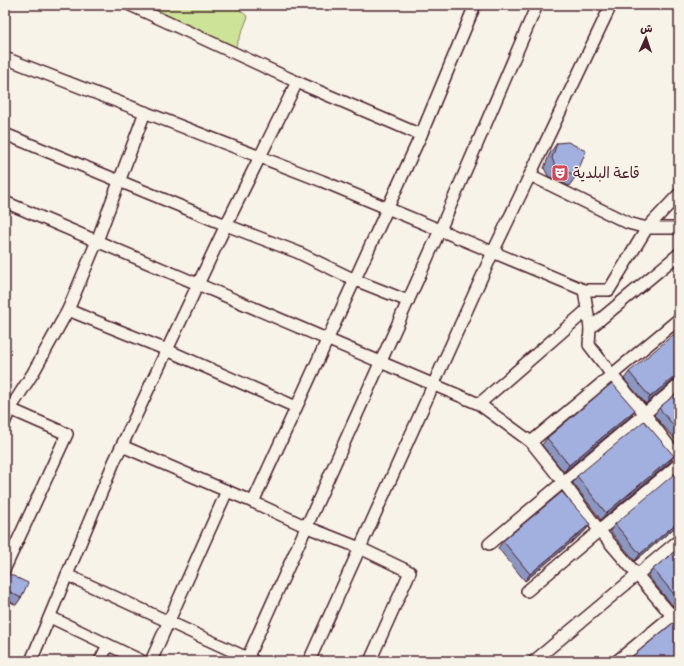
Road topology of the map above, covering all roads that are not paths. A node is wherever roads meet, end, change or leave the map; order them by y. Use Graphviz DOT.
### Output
graph roads {
  1 [pos="130,5"];
  2 [pos="475,5"];
  3 [pos="537,5"];
  4 [pos="611,5"];
  5 [pos="5,58"];
  6 [pos="297,82"];
  7 [pos="145,112"];
  8 [pos="5,134"];
  9 [pos="421,135"];
  10 [pos="260,157"];
  11 [pos="530,175"];
  12 [pos="120,181"];
  13 [pos="679,194"];
  14 [pos="5,202"];
  15 [pos="388,208"];
  16 [pos="226,225"];
  17 [pos="647,228"];
  18 [pos="679,228"];
  19 [pos="440,230"];
  20 [pos="97,241"];
  21 [pos="493,252"];
  22 [pos="679,254"];
  23 [pos="355,280"];
  24 [pos="198,284"];
  25 [pos="584,290"];
  26 [pos="408,301"];
  27 [pos="68,310"];
  28 [pos="587,310"];
  29 [pos="679,319"];
  30 [pos="590,328"];
  31 [pos="328,340"];
  32 [pos="167,350"];
  33 [pos="380,362"];
  34 [pos="612,375"];
  35 [pos="433,384"];
  36 [pos="679,385"];
  37 [pos="480,404"];
  38 [pos="296,407"];
  39 [pos="10,409"];
  40 [pos="645,414"];
  41 [pos="5,421"];
  42 [pos="531,442"];
  43 [pos="122,446"];
  44 [pos="679,460"];
  45 [pos="679,464"];
  46 [pos="563,482"];
  47 [pos="227,491"];
  48 [pos="253,502"];
  49 [pos="307,527"];
  50 [pos="599,530"];
  51 [pos="679,540"];
  52 [pos="489,544"];
  53 [pos="360,548"];
  54 [pos="5,568"];
  55 [pos="637,574"];
  56 [pos="67,575"];
  57 [pos="527,591"];
  58 [pos="677,616"];
  59 [pos="50,617"];
  60 [pos="169,622"];
  61 [pos="108,645"];
  62 [pos="250,660"];
  63 [pos="32,661"];
  64 [pos="100,661"];
  65 [pos="142,661"];
  66 [pos="151,661"];
  67 [pos="309,661"];
  68 [pos="370,661"];
  69 [pos="534,661"];
  70 [pos="617,661"];
  1 -- 6 [label="street"];
  2 -- 9 [label="street"];
  3 -- 19 [label="street"];
  4 -- 11 [label="street"];
  5 -- 7 [label="street"];
  6 -- 9 [label="street"];
  6 -- 10 [label="street"];
  7 -- 10 [label="street"];
  7 -- 12 [label="street"];
  8 -- 12 [label="street"];
  9 -- 15 [label="street"];
  10 -- 15 [label="street"];
  10 -- 16 [label="street"];
  11 -- 17 [label="street"];
  11 -- 21 [label="street"];
  12 -- 16 [label="street"];
  12 -- 20 [label="street"];
  13 -- 17 [label="street"];
  14 -- 20 [label="street"];
  15 -- 19 [label="street"];
  15 -- 23 [label="street"];
  16 -- 23 [label="street"];
  16 -- 24 [label="street"];
  17 -- 18 [label="street"];
  17 -- 25 [label="street"];
  19 -- 21 [label="street"];
  19 -- 26 [label="street"];
  20 -- 24 [label="street"];
  20 -- 27 [label="street"];
  21 -- 25 [label="street"];
  21 -- 35 [label="street"];
  22 -- 30 [label="street"];
  23 -- 26 [label="street"];
  23 -- 31 [label="street"];
  24 -- 31 [label="street"];
  24 -- 32 [label="street"];
  25 -- 28 [label="street"];
  26 -- 33 [label="street"];
  27 -- 32 [label="street"];
  27 -- 39 [label="street"];
  28 -- 30 [label="street"];
  28 -- 37 [label="street"];
  29 -- 34 [label="street"];
  30 -- 34 [label="street"];
  31 -- 33 [label="street"];
  31 -- 38 [label="street"];
  32 -- 38 [label="street"];
  32 -- 43 [label="street"];
  33 -- 35 [label="street"];
  33 -- 49 [label="street"];
  34 -- 40 [label="street"];
  34 -- 42 [label="street"];
  35 -- 37 [label="street"];
  35 -- 53 [label="street"];
  36 -- 40 [label="street"];
  37 -- 42 [label="street"];
  38 -- 48 [label="street"];
  39 -- 41 [label="street"];
  39 -- 54 [label="street"];
  40 -- 44 [label="street"];
  40 -- 46 [label="street"];
  42 -- 46 [label="street"];
  43 -- 47 [label="street"];
  43 -- 56 [label="street"];
  45 -- 50 [label="street"];
  46 -- 50 [label="street"];
  46 -- 52 [label="street"];
  47 -- 48 [label="street"];
  47 -- 60 [label="street"];
  48 -- 49 [label="street"];
  49 -- 53 [label="street"];
  49 -- 62 [label="street"];
  50 -- 55 [label="street"];
  50 -- 57 [label="street"];
  51 -- 55 [label="street"];
  53 -- 67 [label="street"];
  53 -- 68 [label="street"];
  55 -- 58 [label="street"];
  55 -- 69 [label="street"];
  56 -- 59 [label="street"];
  56 -- 60 [label="street"];
  58 -- 70 [label="street"];
  59 -- 61 [label="street"];
  59 -- 63 [label="street"];
  60 -- 62 [label="street"];
  60 -- 66 [label="street"];
  61 -- 64 [label="street"];
  61 -- 65 [label="street"];
}
